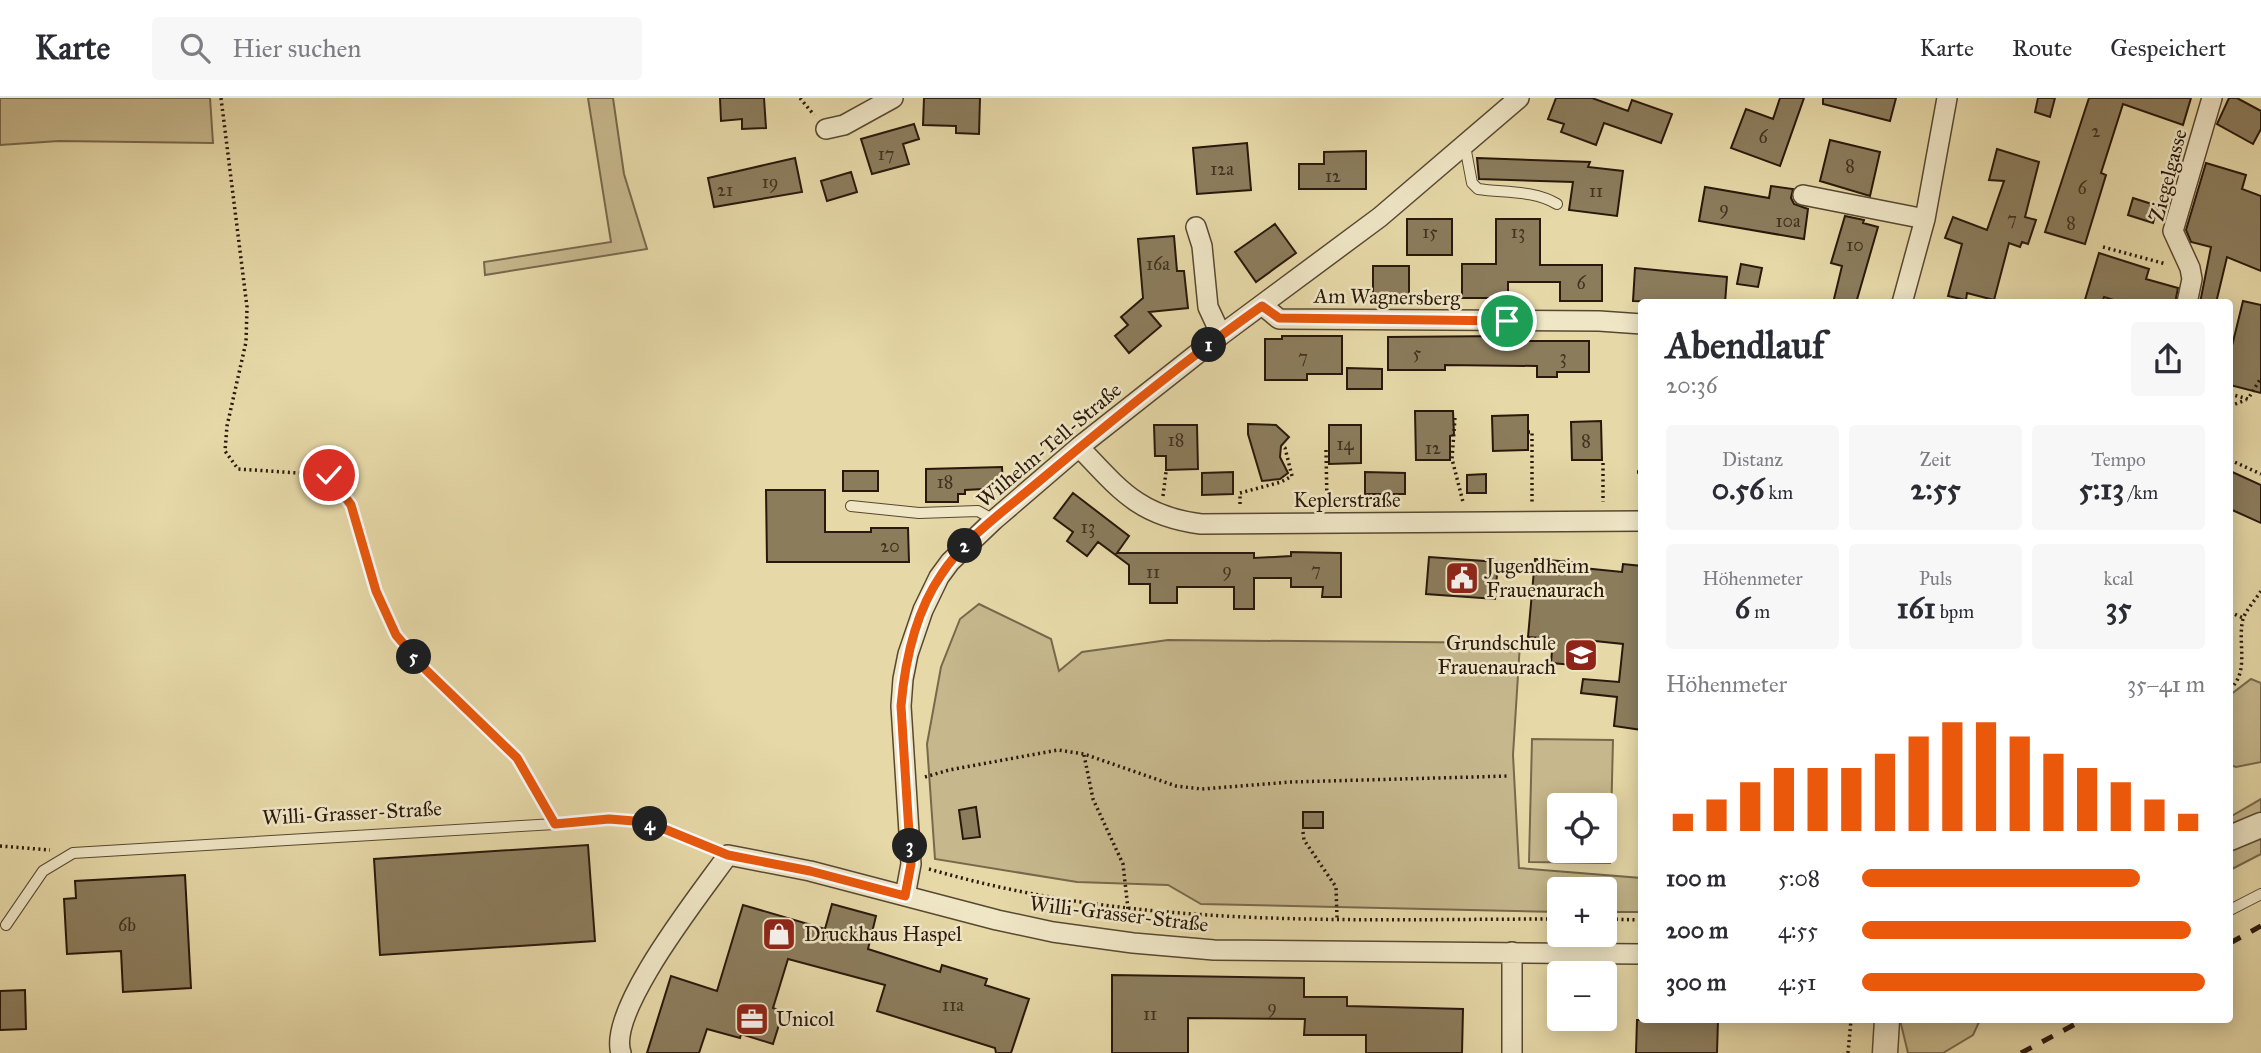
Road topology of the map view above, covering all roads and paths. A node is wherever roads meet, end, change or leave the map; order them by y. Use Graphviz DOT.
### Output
graph roads {
  1 [pos="221,98"];
  2 [pos="893,98"];
  3 [pos="1519,98"];
  4 [pos="1947,98"];
  5 [pos="2212,98"];
  6 [pos="826,129"];
  7 [pos="1465,146"];
  8 [pos="1803,195"];
  9 [pos="1557,204"];
  10 [pos="1925,219"];
  11 [pos="1196,227"];
  12 [pos="2104,247"];
  13 [pos="2186,257"];
  14 [pos="1903,299"];
  15 [pos="2188,299"];
  16 [pos="1262,306"];
  17 [pos="1638,324"];
  18 [pos="1221,335"];
  19 [pos="2261,378"];
  20 [pos="2233,395"];
  21 [pos="2248,399"];
  22 [pos="2233,405"];
  23 [pos="1455,418"];
  24 [pos="1528,432"];
  25 [pos="1282,445"];
  26 [pos="1079,447"];
  27 [pos="1326,450"];
  28 [pos="2233,461"];
  29 [pos="1603,463"];
  30 [pos="2261,474"];
  31 [pos="851,506"];
  32 [pos="994,520"];
  33 [pos="1533,521"];
  34 [pos="1464,522"];
  35 [pos="1603,522"];
  36 [pos="1638,522"];
  37 [pos="1240,523"];
  38 [pos="1327,523"];
  39 [pos="2261,591"];
  40 [pos="2233,613"];
  41 [pos="2243,618"];
  42 [pos="2233,687"];
  43 [pos="1084,754"];
  44 [pos="1509,776"];
  45 [pos="906,782"];
  46 [pos="555,824"];
  47 [pos="2261,825"];
  48 [pos="1303,832"];
  49 [pos="2233,837"];
  50 [pos="0,846"];
  51 [pos="72,853"];
  52 [pos="728,855"];
  53 [pos="911,864"];
  54 [pos="2261,894"];
  55 [pos="905,896"];
  56 [pos="2233,908"];
  57 [pos="1128,909"];
  58 [pos="1337,918"];
  59 [pos="1547,919"];
  60 [pos="1617,919"];
  61 [pos="1638,920"];
  62 [pos="6,925"];
  63 [pos="1512,951"];
  64 [pos="1638,954"];
  65 [pos="1851,1023"];
  66 [pos="1887,1023"];
  67 [pos="617,1051"];
  68 [pos="1512,1053"];
  69 [pos="1848,1053"];
  70 [pos="1885,1053"];
  1 -- 46 [label="path"];
  2 -- 6 [label="street"];
  3 -- 7 [label="street, Wilhelm-Tell-Straße"];
  4 -- 10 [label="street"];
  5 -- 13 [label="street, Ziegelgasse"];
  7 -- 9 [label="lane"];
  7 -- 16 [label="street, Wilhelm-Tell-Straße"];
  8 -- 10 [label="street"];
  10 -- 14 [label="street"];
  11 -- 18 [label="street"];
  12 -- 13 [label="path"];
  13 -- 15 [label="street, Ziegelgasse"];
  16 -- 17 [label="street, Am Wagnersberg"];
  16 -- 18 [label="street, Wilhelm-Tell-Straße"];
  18 -- 26 [label="street, Wilhelm-Tell-Straße"];
  19 -- 21 [label="path"];
  20 -- 21 [label="path"];
  21 -- 22 [label="path"];
  23 -- 34 [label="path"];
  24 -- 33 [label="path"];
  25 -- 37 [label="path"];
  26 -- 32 [label="street, Wilhelm-Tell-Straße"];
  26 -- 37 [label="street, Keplerstraße"];
  27 -- 38 [label="path"];
  28 -- 30 [label="path"];
  29 -- 35 [label="path"];
  31 -- 32 [label="lane"];
  32 -- 45 [label="street, Wilhelm-Tell-Straße"];
  33 -- 34 [label="street, Keplerstraße"];
  33 -- 35 [label="street, Keplerstraße"];
  34 -- 38 [label="street, Keplerstraße"];
  35 -- 36 [label="street, Keplerstraße"];
  37 -- 38 [label="street, Keplerstraße"];
  39 -- 41 [label="path"];
  40 -- 41 [label="path"];
  41 -- 42 [label="path"];
  43 -- 44 [label="path"];
  43 -- 45 [label="path"];
  43 -- 57 [label="path"];
  45 -- 53 [label="street, Wilhelm-Tell-Straße"];
  46 -- 51 [label="lane, Willi-Grasser-Straße"];
  46 -- 52 [label="lane, Willi-Grasser-Straße"];
  47 -- 49 [label="street"];
  48 -- 58 [label="path"];
  50 -- 51 [label="path"];
  51 -- 62 [label="lane, Willi-Grasser-Straße"];
  52 -- 55 [label="street, Willi-Grasser-Straße"];
  52 -- 67 [label="street"];
  53 -- 55 [label="street, Wilhelm-Tell-Straße"];
  53 -- 57 [label="path"];
  54 -- 56 [label="lane"];
  55 -- 63 [label="street, Willi-Grasser-Straße"];
  57 -- 58 [label="path"];
  58 -- 59 [label="path"];
  60 -- 61 [label="path"];
  63 -- 64 [label="street, Willi-Grasser-Straße"];
  63 -- 68 [label="street"];
  65 -- 69 [label="path"];
  66 -- 70 [label="street"];
}
